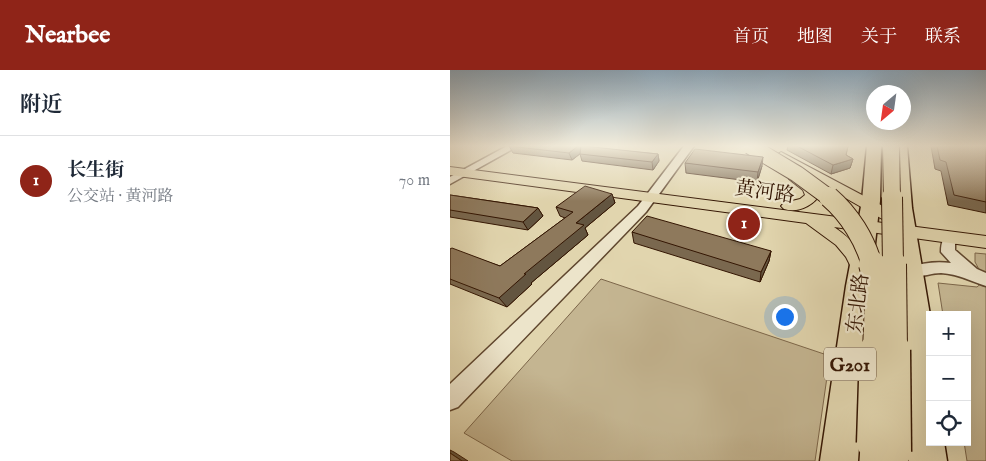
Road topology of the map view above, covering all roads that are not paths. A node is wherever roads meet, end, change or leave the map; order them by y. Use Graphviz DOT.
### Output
graph roads {
  1 [pos="454,164"];
  2 [pos="482,164"];
  3 [pos="676,164"];
  4 [pos="772,164"];
  5 [pos="780,164"];
  6 [pos="795,164"];
  7 [pos="873,164"];
  8 [pos="882,164"];
  9 [pos="891,164"];
  10 [pos="901,164"];
  11 [pos="472,170"];
  12 [pos="450,171"];
  13 [pos="823,180"];
  14 [pos="450,181"];
  15 [pos="808,186"];
  16 [pos="656,193"];
  17 [pos="869,210"];
  18 [pos="792,211"];
  19 [pos="903,219"];
  20 [pos="986,231"];
  21 [pos="954,238"];
  22 [pos="986,242"];
  23 [pos="861,268"];
  24 [pos="912,272"];
  25 [pos="979,277"];
  26 [pos="879,292"];
  27 [pos="854,322"];
  28 [pos="920,343"];
  29 [pos="849,373"];
  30 [pos="450,399"];
  31 [pos="924,400"];
  32 [pos="893,456"];
  33 [pos="839,461"];
  1 -- 11 [label="main road, 黄河路"];
  2 -- 11 [label="street"];
  3 -- 16 [label="street"];
  4 -- 15 [label="main road"];
  5 -- 26 [label="highway, bridge"];
  6 -- 13 [label="main road"];
  7 -- 17 [label="highway, 东北路 / G201"];
  8 -- 26 [label="highway, 东北路, bridge"];
  9 -- 32 [label="highway, 东北路, bridge"];
  10 -- 19 [label="highway"];
  11 -- 12 [label="main road, 黄河路"];
  11 -- 14 [label="street"];
  11 -- 16 [label="main road, 黄河路"];
  13 -- 15 [label="main road"];
  13 -- 17 [label="main road"];
  15 -- 18 [label="main road"];
  16 -- 18 [label="main road, 黄河路"];
  16 -- 30 [label="street"];
  17 -- 18 [label="main road, 黄河路"];
  17 -- 19 [label="highway"];
  17 -- 19 [label="main road, 黄河路"];
  17 -- 23 [label="highway, 东北路 / G201"];
  18 -- 23 [label="main road"];
  19 -- 20 [label="main road, 黄河路"];
  19 -- 21 [label="main road, 黄河路"];
  19 -- 24 [label="highway"];
  21 -- 22 [label="main road, 黄河路"];
  21 -- 25 [label="street"];
  23 -- 27 [label="highway, 东北路 / G201"];
  24 -- 25 [label="street"];
  24 -- 28 [label="highway"];
  26 -- 32 [label="highway, 东北路, bridge"];
  27 -- 28 [label="highway"];
  27 -- 29 [label="highway, 东北路 / G201"];
  28 -- 31 [label="highway"];
  29 -- 31 [label="highway"];
  29 -- 33 [label="highway, 东北路 / G201"];
  31 -- 32 [label="highway"];
}
